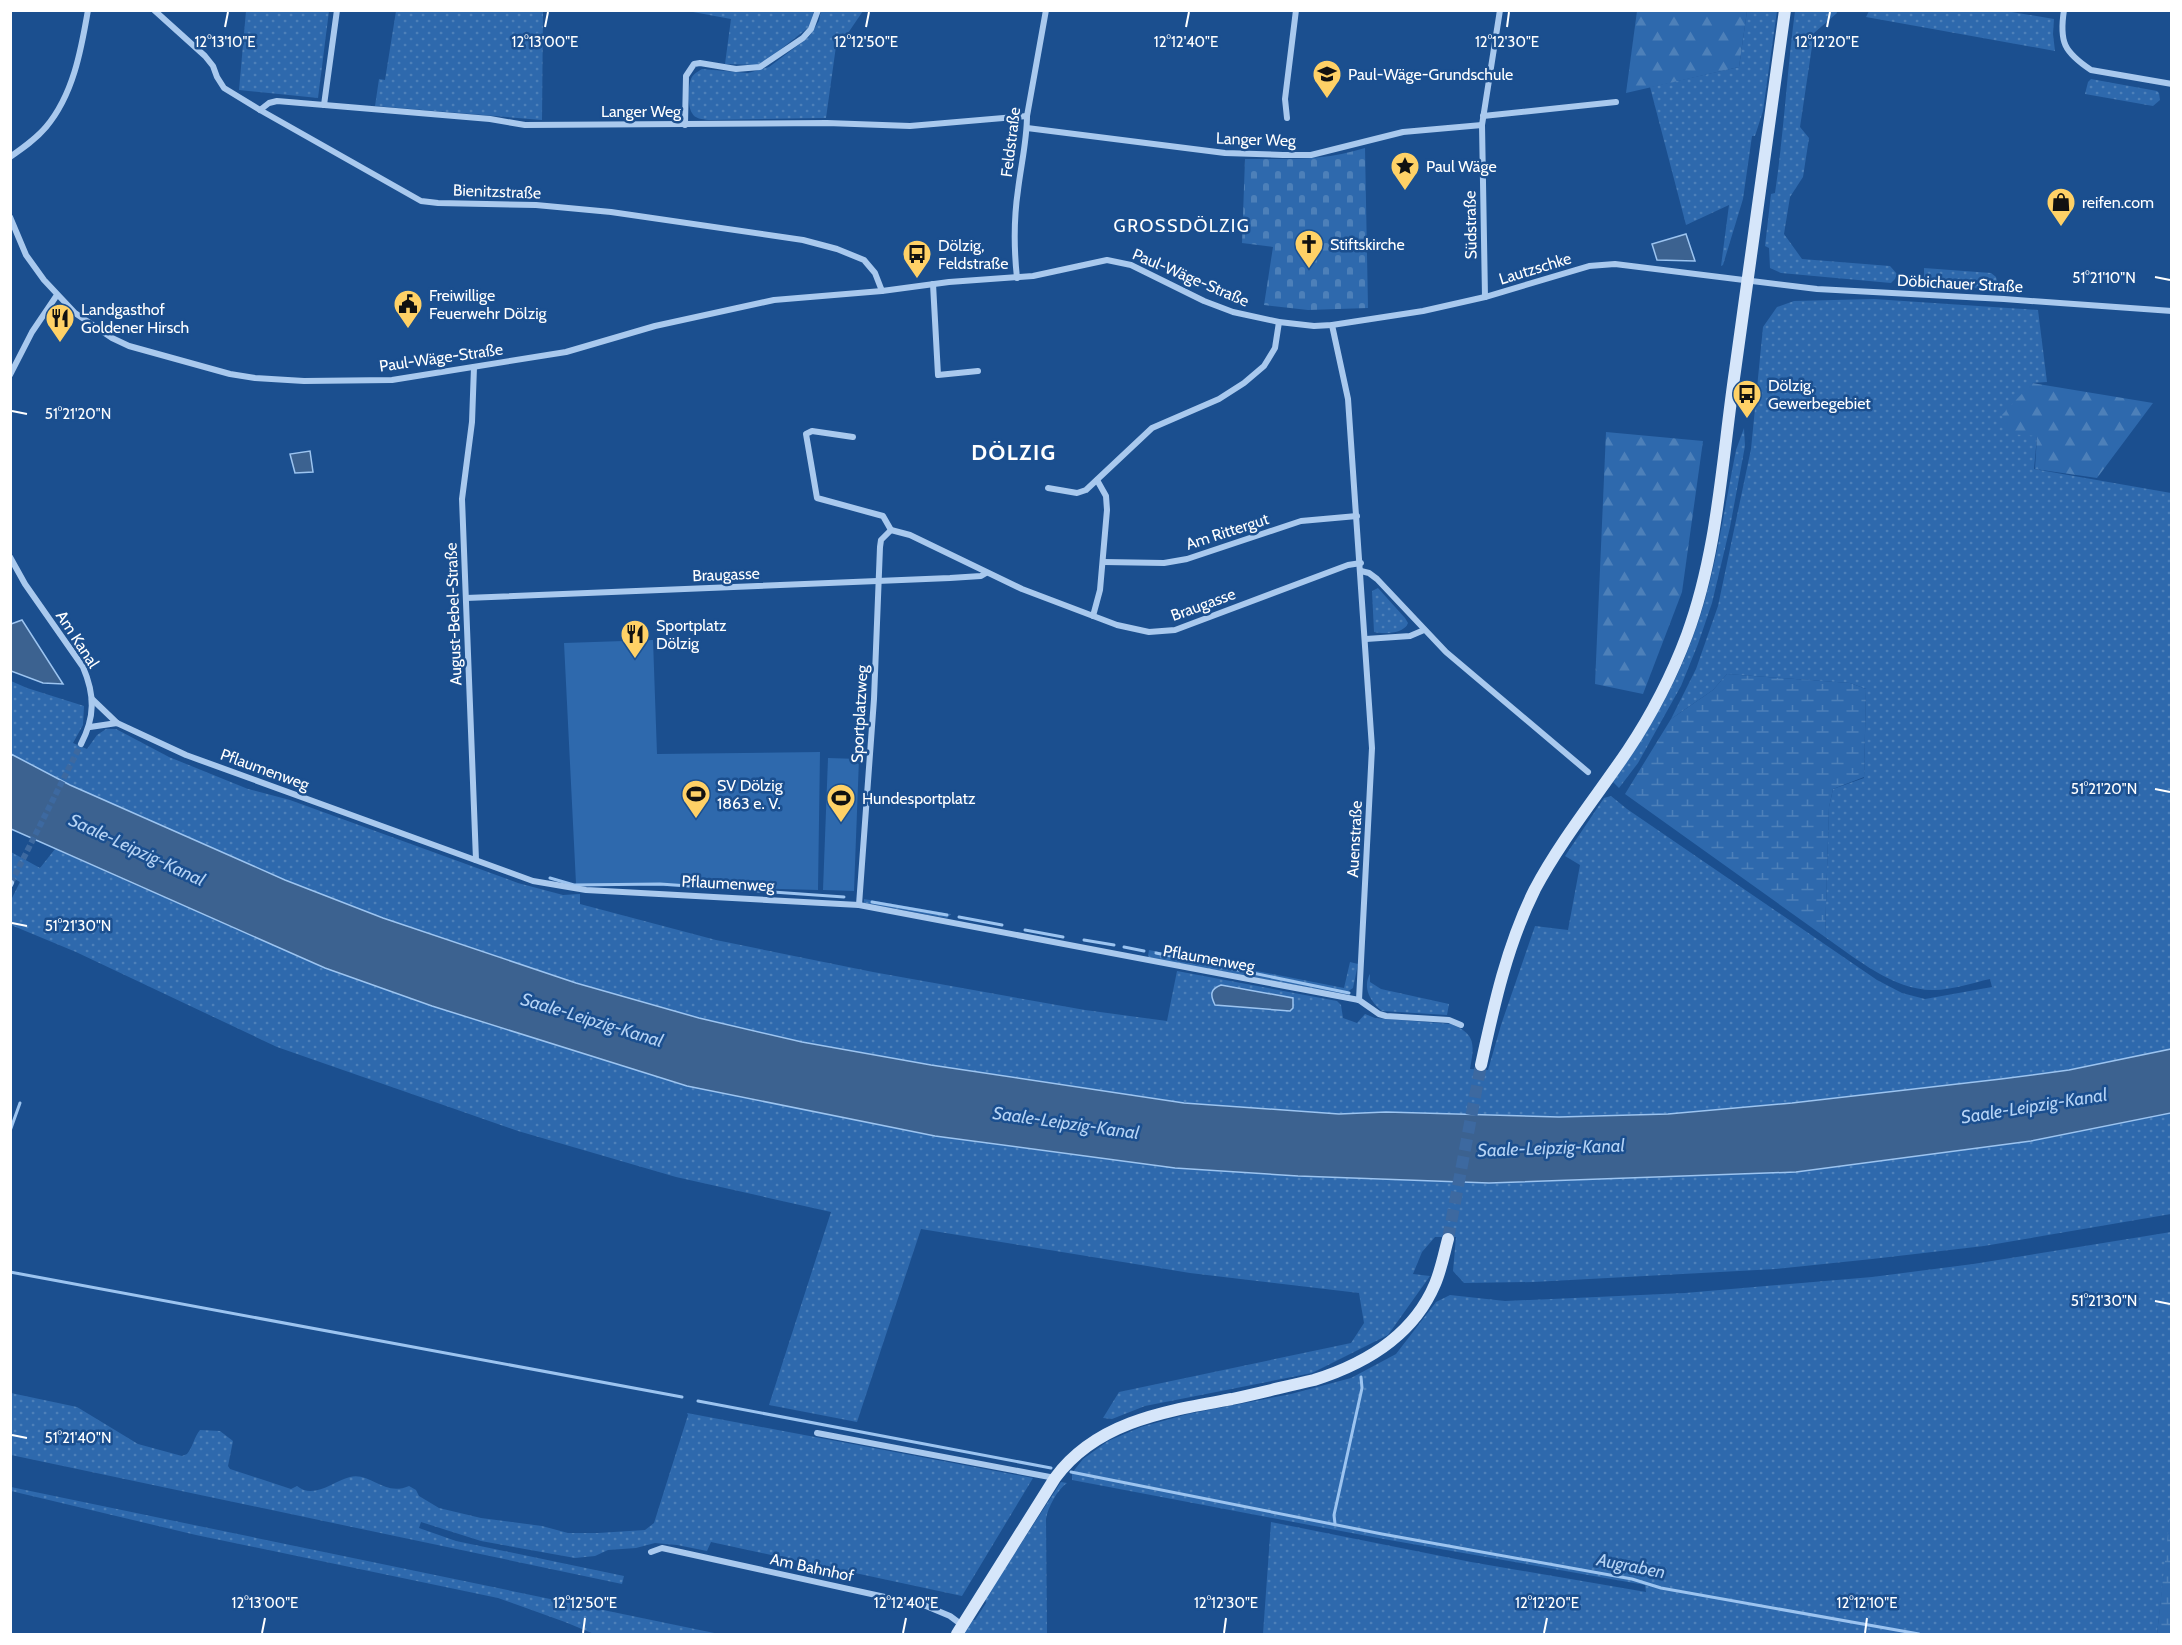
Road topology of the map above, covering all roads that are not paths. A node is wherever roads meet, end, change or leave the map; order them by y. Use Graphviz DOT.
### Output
graph roads {
  1 [pos="88,10"];
  2 [pos="154,10"];
  3 [pos="337,10"];
  4 [pos="818,10"];
  5 [pos="1046,10"];
  6 [pos="1296,10"];
  7 [pos="1500,10"];
  8 [pos="1785,10"];
  9 [pos="2064,10"];
  10 [pos="2172,84"];
  11 [pos="1616,102"];
  12 [pos="324,105"];
  13 [pos="260,111"];
  14 [pos="1027,116"];
  15 [pos="1483,116"];
  16 [pos="1287,118"];
  17 [pos="685,125"];
  18 [pos="1482,125"];
  19 [pos="1027,128"];
  20 [pos="10,157"];
  21 [pos="10,217"];
  22 [pos="1017,278"];
  23 [pos="1747,282"];
  24 [pos="933,284"];
  25 [pos="882,291"];
  26 [pos="57,295"];
  27 [pos="1485,297"];
  28 [pos="2172,311"];
  29 [pos="1279,322"];
  30 [pos="1332,325"];
  31 [pos="474,367"];
  32 [pos="978,371"];
  33 [pos="10,375"];
  34 [pos="853,437"];
  35 [pos="1097,480"];
  36 [pos="1048,488"];
  37 [pos="1357,516"];
  38 [pos="891,530"];
  39 [pos="10,557"];
  40 [pos="1104,562"];
  41 [pos="1361,563"];
  42 [pos="1361,571"];
  43 [pos="986,573"];
  44 [pos="879,581"];
  45 [pos="466,598"];
  46 [pos="1093,616"];
  47 [pos="1424,630"];
  48 [pos="1366,639"];
  49 [pos="92,699"];
  50 [pos="117,723"];
  51 [pos="90,727"];
  52 [pos="81,744"];
  53 [pos="1588,772"];
  54 [pos="476,860"];
  55 [pos="859,905"];
  56 [pos="1359,1000"];
  57 [pos="1461,1024"];
  58 [pos="1480,1065"];
  59 [pos="1448,1239"];
  60 [pos="817,1433"];
  61 [pos="1055,1478"];
  62 [pos="651,1552"];
  63 [pos="960,1630"];
  1 -- 20 [label="street"];
  2 -- 13 [label="street, Bienitzstraße"];
  3 -- 12 [label="street"];
  4 -- 17 [label="street"];
  5 -- 14 [label="street, Feldstraße"];
  6 -- 16 [label="street"];
  7 -- 15 [label="street, Südstraße"];
  8 -- 23 [label="street"];
  9 -- 10 [label="street"];
  11 -- 15 [label="street"];
  12 -- 13 [label="street, Langer Weg"];
  12 -- 17 [label="street, Langer Weg"];
  13 -- 25 [label="street, Bienitzstraße"];
  14 -- 17 [label="street, Langer Weg"];
  14 -- 19 [label="street, Feldstraße"];
  15 -- 18 [label="street, Südstraße"];
  18 -- 19 [label="street, Langer Weg"];
  18 -- 27 [label="street, Südstraße"];
  19 -- 22 [label="street, Feldstraße"];
  21 -- 26 [label="street, Paul-Wäge-Straße"];
  22 -- 24 [label="street, Paul-Wäge-Straße"];
  22 -- 29 [label="street, Paul-Wäge-Straße"];
  23 -- 27 [label="street, Lautzschke"];
  23 -- 28 [label="street, Döbichauer Straße"];
  23 -- 58 [label="street"];
  24 -- 25 [label="street, Paul-Wäge-Straße"];
  24 -- 32 [label="street"];
  25 -- 31 [label="street, Paul-Wäge-Straße"];
  26 -- 31 [label="street, Paul-Wäge-Straße"];
  26 -- 33 [label="street"];
  27 -- 30 [label="street, Lautzschke"];
  29 -- 30 [label="street, Paul-Wäge-Straße"];
  29 -- 35 [label="street"];
  30 -- 37 [label="street, Auenstraße"];
  31 -- 45 [label="street, August-Bebel-Straße"];
  34 -- 38 [label="street"];
  35 -- 36 [label="street"];
  35 -- 40 [label="street"];
  37 -- 40 [label="street, Am Rittergut"];
  37 -- 41 [label="street, Auenstraße"];
  38 -- 43 [label="street, Braugasse"];
  38 -- 44 [label="street, Sportplatzweg"];
  39 -- 49 [label="street, Am Kanal"];
  40 -- 46 [label="street"];
  41 -- 42 [label="street, Auenstraße"];
  41 -- 46 [label="street, Braugasse"];
  42 -- 47 [label="street"];
  42 -- 48 [label="street, Auenstraße"];
  43 -- 44 [label="street, Braugasse"];
  43 -- 46 [label="street, Braugasse"];
  44 -- 45 [label="street, Braugasse"];
  44 -- 55 [label="street, Sportplatzweg"];
  45 -- 54 [label="street, August-Bebel-Straße"];
  47 -- 48 [label="street"];
  47 -- 53 [label="street"];
  48 -- 56 [label="street, Auenstraße"];
  49 -- 50 [label="street, Pflaumenweg"];
  49 -- 51 [label="street, Am Kanal"];
  50 -- 51 [label="street"];
  50 -- 54 [label="street, Pflaumenweg"];
  51 -- 52 [label="street, Am Kanal"];
  54 -- 55 [label="street, Pflaumenweg"];
  55 -- 56 [label="street, Pflaumenweg"];
  56 -- 57 [label="street"];
  59 -- 61 [label="street"];
  60 -- 61 [label="street"];
  61 -- 63 [label="street"];
  62 -- 63 [label="street, Am Bahnhof"];
}
